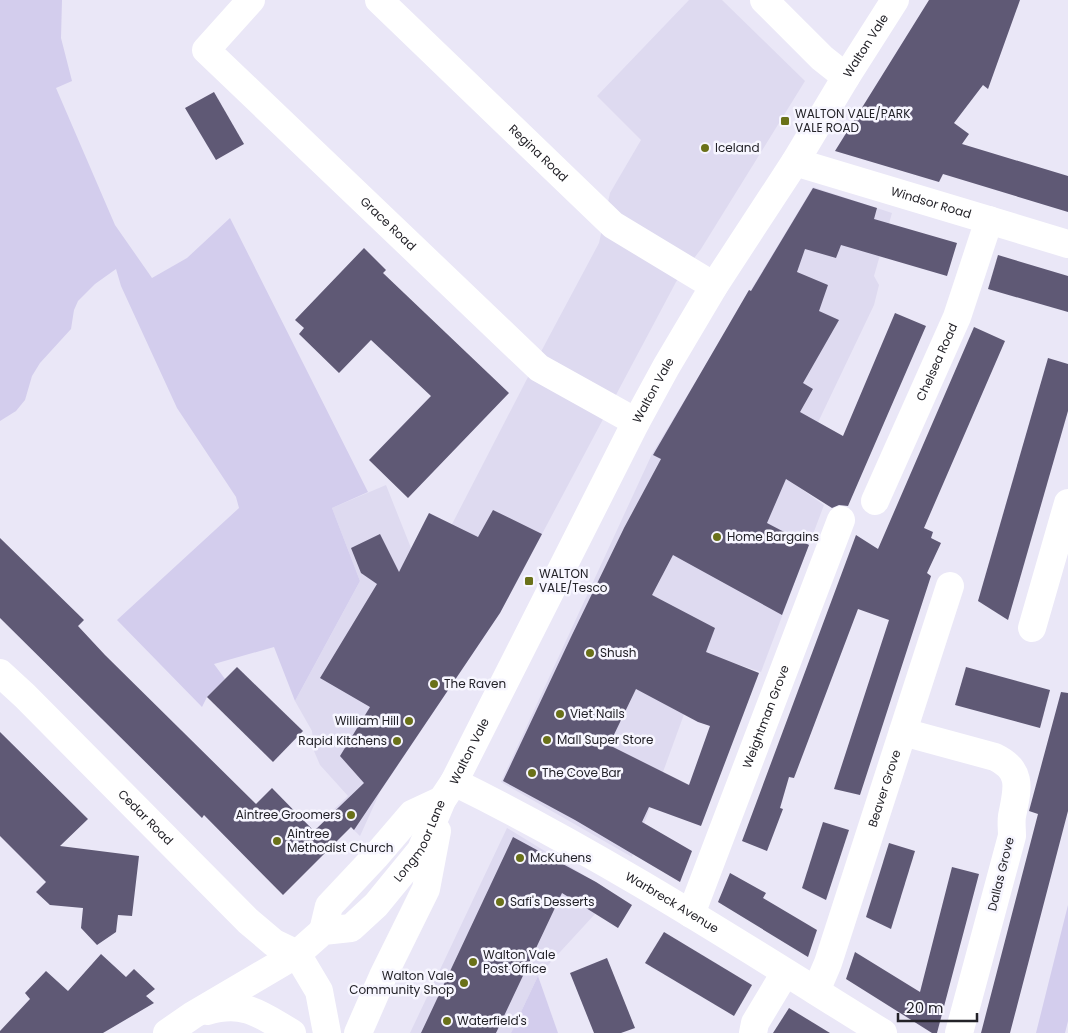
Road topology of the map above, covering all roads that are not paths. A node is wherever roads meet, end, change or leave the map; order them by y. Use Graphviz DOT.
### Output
graph roads {
  1 [pos="251,0"];
  2 [pos="379,0"];
  3 [pos="764,0"];
  4 [pos="895,0"];
  5 [pos="846,77"];
  6 [pos="795,162"];
  7 [pos="989,220"];
  8 [pos="1068,244"];
  9 [pos="714,286"];
  10 [pos="636,422"];
  11 [pos="875,501"];
  12 [pos="1068,503"];
  13 [pos="841,520"];
  14 [pos="950,586"];
  15 [pos="1032,628"];
  16 [pos="2,679"];
  17 [pos="903,732"];
  18 [pos="448,791"];
  19 [pos="691,914"];
  20 [pos="297,954"];
  21 [pos="785,972"];
  22 [pos="816,991"];
  23 [pos="193,1015"];
  24 [pos="167,1033"];
  25 [pos="292,1033"];
  26 [pos="327,1033"];
  27 [pos="358,1033"];
  28 [pos="753,1033"];
  29 [pos="883,1033"];
  30 [pos="959,1033"];
  1 -- 10 [label="main road, Grace Road"];
  2 -- 9 [label="main road, Regina Road"];
  3 -- 5 [label="main road"];
  4 -- 5 [label="main road, Walton Vale"];
  5 -- 6 [label="main road, Walton Vale"];
  6 -- 7 [label="main road, Windsor Road"];
  6 -- 9 [label="main road, Walton Vale"];
  7 -- 8 [label="main road, Windsor Road"];
  7 -- 11 [label="main road, Chelsea Road"];
  9 -- 10 [label="main road, Walton Vale"];
  10 -- 18 [label="main road, Walton Vale"];
  12 -- 15 [label="main road"];
  13 -- 19 [label="main road, Weightman Grove"];
  14 -- 17 [label="main road, Beaver Grove"];
  16 -- 20 [label="main road, Cedar Road"];
  17 -- 22 [label="main road, Beaver Grove"];
  17 -- 30 [label="main road, Dallas Grove"];
  18 -- 19 [label="main road, Warbreck Avenue"];
  18 -- 20 [label="main road, Longmoor Lane"];
  18 -- 27 [label="main road, Walton Vale"];
  19 -- 21 [label="main road, Warbreck Avenue"];
  20 -- 23 [label="main road, Longmoor Lane"];
  20 -- 26 [label="main road"];
  21 -- 22 [label="main road, Warbreck Avenue"];
  21 -- 28 [label="main road"];
  22 -- 29 [label="main road, Warbreck Avenue"];
  23 -- 24 [label="main road, Longmoor Lane"];
  23 -- 25 [label="main road"];
}
